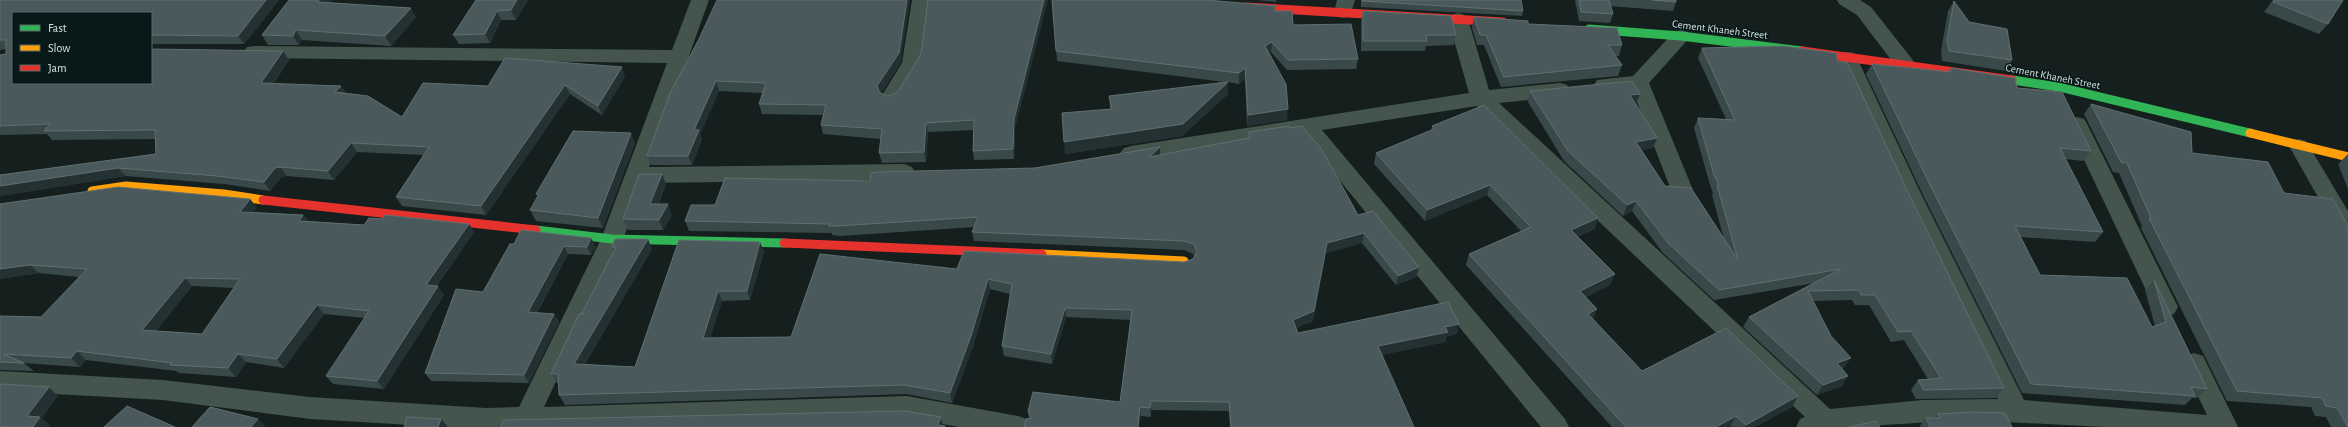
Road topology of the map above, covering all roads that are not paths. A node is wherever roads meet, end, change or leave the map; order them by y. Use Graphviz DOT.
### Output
graph roads {
  1 [pos="700,0"];
  2 [pos="921,0"];
  3 [pos="1846,0"];
  4 [pos="1235,6"];
  5 [pos="1345,6"];
  6 [pos="1458,19"];
  7 [pos="1514,23"];
  8 [pos="1577,28"];
  9 [pos="264,34"];
  10 [pos="1681,36"];
  11 [pos="679,57"];
  12 [pos="1847,58"];
  13 [pos="1905,64"];
  14 [pos="1639,82"];
  15 [pos="2059,88"];
  16 [pos="891,97"];
  17 [pos="1481,98"];
  18 [pos="1305,124"];
  19 [pos="2300,146"];
  20 [pos="1113,156"];
  21 [pos="2348,157"];
  22 [pos="927,171"];
  23 [pos="635,175"];
  24 [pos="1682,190"];
  25 [pos="79,193"];
  26 [pos="2348,230"];
  27 [pos="612,239"];
  28 [pos="1184,261"];
  29 [pos="0,381"];
  30 [pos="2016,410"];
  31 [pos="527,416"];
  32 [pos="485,423"];
  33 [pos="1816,423"];
  34 [pos="1018,427"];
  35 [pos="1556,427"];
  36 [pos="2223,427"];
  1 -- 11 [label="street"];
  2 -- 16 [label="street"];
  3 -- 13 [label="street"];
  4 -- 5 [label="street"];
  5 -- 6 [label="street"];
  6 -- 7 [label="street"];
  6 -- 17 [label="street"];
  8 -- 10 [label="street, Cement Khaneh Street"];
  9 -- 11 [label="street"];
  10 -- 12 [label="street, Cement Khaneh Street"];
  10 -- 14 [label="street"];
  11 -- 23 [label="street"];
  12 -- 13 [label="street, Cement Khaneh Street"];
  12 -- 30 [label="street"];
  13 -- 15 [label="street, Cement Khaneh Street"];
  14 -- 17 [label="street"];
  14 -- 24 [label="street"];
  15 -- 19 [label="street, Cement Khaneh Street"];
  15 -- 36 [label="street"];
  17 -- 18 [label="street"];
  17 -- 33 [label="street"];
  18 -- 20 [label="street"];
  18 -- 35 [label="street"];
  19 -- 21 [label="street, Cement Khaneh Street"];
  19 -- 26 [label="street"];
  22 -- 23 [label="street"];
  23 -- 27 [label="street"];
  25 -- 27 [label="street"];
  27 -- 28 [label="street"];
  27 -- 31 [label="street"];
  29 -- 32 [label="street"];
  30 -- 33 [label="street"];
  30 -- 36 [label="street"];
  31 -- 32 [label="street"];
  31 -- 34 [label="street"];
}
